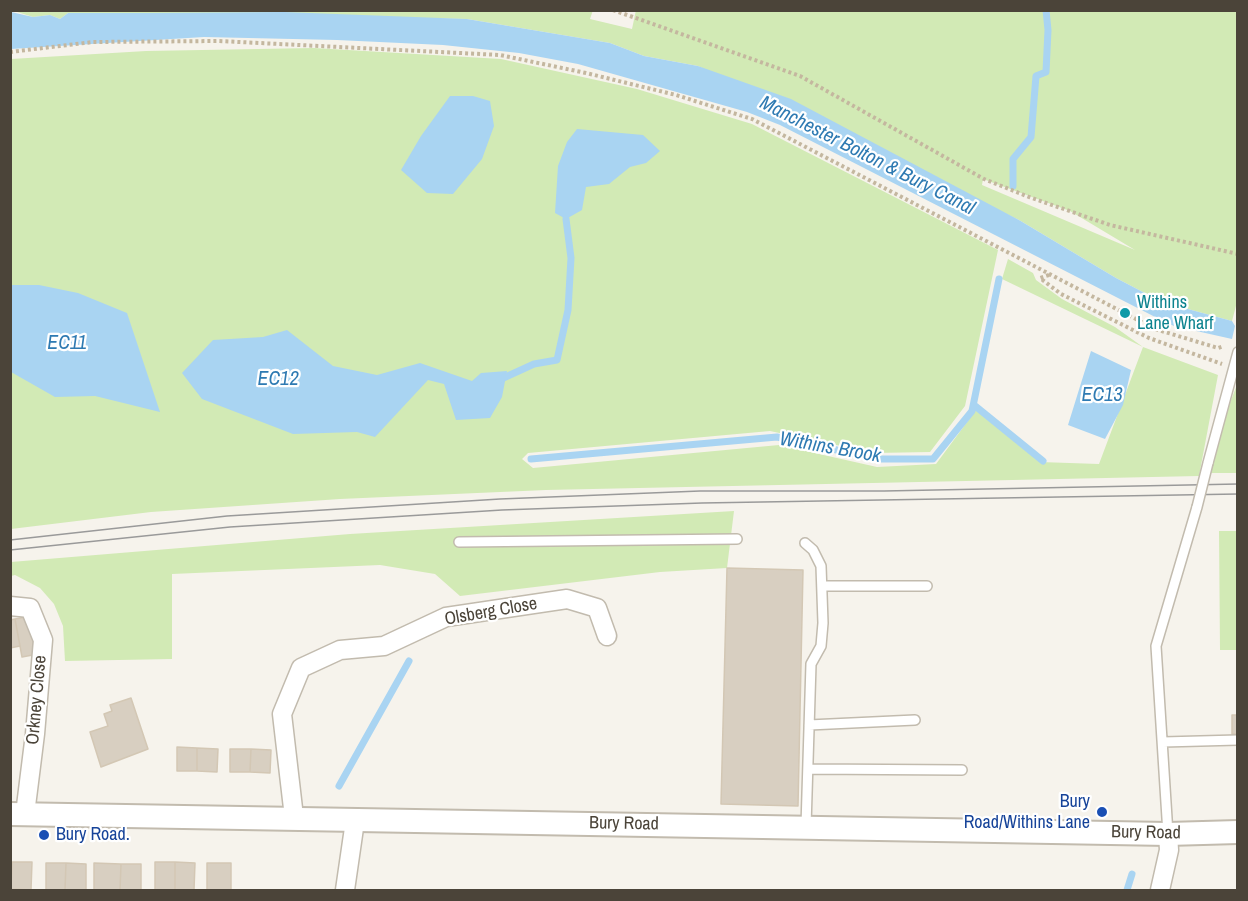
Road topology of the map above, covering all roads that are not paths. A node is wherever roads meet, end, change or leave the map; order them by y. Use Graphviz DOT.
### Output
graph roads {
  1 [pos="1235,360"];
  2 [pos="738,539"];
  3 [pos="459,542"];
  4 [pos="805,543"];
  5 [pos="927,585"];
  6 [pos="822,586"];
  7 [pos="10,606"];
  8 [pos="607,636"];
  9 [pos="915,720"];
  10 [pos="809,725"];
  11 [pos="1238,740"];
  12 [pos="1163,742"];
  13 [pos="808,769"];
  14 [pos="962,770"];
  15 [pos="18,814"];
  16 [pos="294,817"];
  17 [pos="355,820"];
  18 [pos="806,826"];
  19 [pos="1238,832"];
  20 [pos="1168,834"];
  21 [pos="345,891"];
  22 [pos="1160,891"];
  1 -- 12 [label="lane, bridge"];
  2 -- 3 [label="lane"];
  4 -- 6 [label="lane"];
  5 -- 6 [label="lane"];
  6 -- 10 [label="lane"];
  7 -- 15 [label="street, Orkney Close"];
  8 -- 16 [label="street, Olsberg Close"];
  9 -- 10 [label="lane"];
  10 -- 13 [label="lane"];
  11 -- 12 [label="lane"];
  12 -- 20 [label="lane"];
  13 -- 14 [label="lane"];
  13 -- 18 [label="lane"];
  15 -- 16 [label="street, Bury Road"];
  16 -- 17 [label="street, Bury Road"];
  17 -- 18 [label="street, Bury Road"];
  17 -- 21 [label="street"];
  18 -- 20 [label="street, Bury Road"];
  19 -- 20 [label="street, Bury Road"];
  20 -- 22 [label="street"];
}
